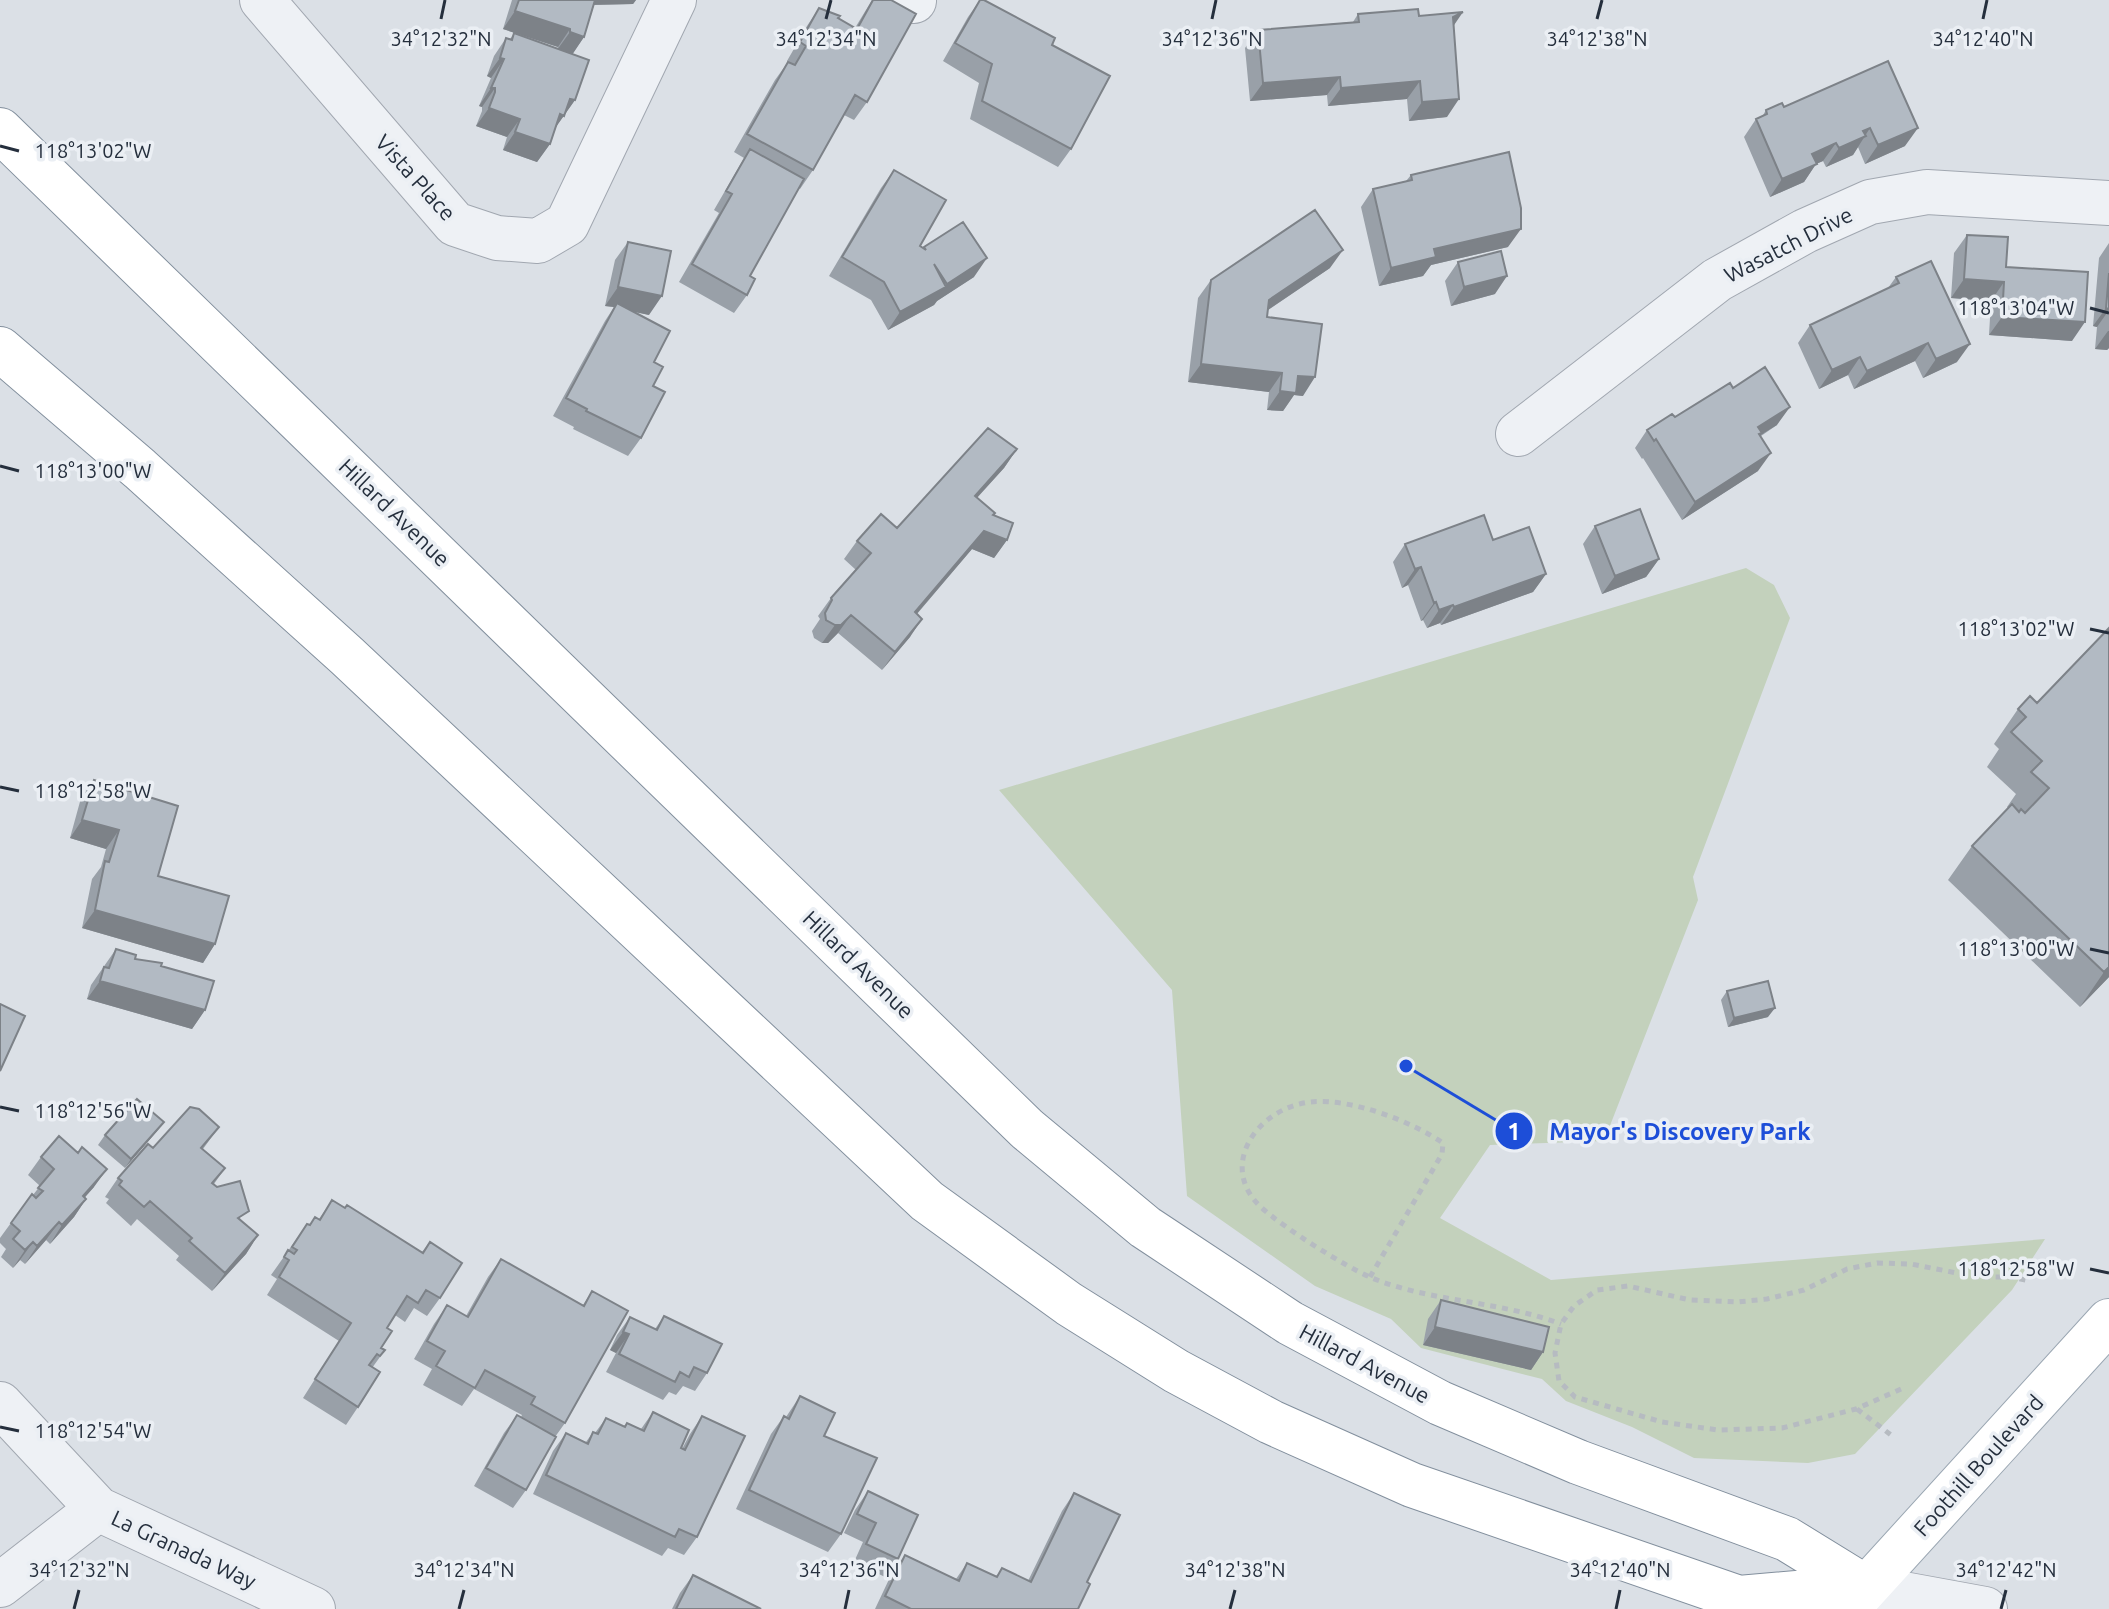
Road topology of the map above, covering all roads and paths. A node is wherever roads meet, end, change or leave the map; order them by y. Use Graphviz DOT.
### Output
graph roads {
  1 [pos="262,0"];
  2 [pos="674,0"];
  3 [pos="0,130"];
  4 [pos="2109,203"];
  5 [pos="0,349"];
  6 [pos="1518,434"];
  7 [pos="1370,1277"];
  8 [pos="2030,1281"];
  9 [pos="1456,1298"];
  10 [pos="1459,1310"];
  11 [pos="2109,1321"];
  12 [pos="1561,1324"];
  13 [pos="1901,1389"];
  14 [pos="0,1404"];
  15 [pos="1856,1409"];
  16 [pos="1891,1435"];
  17 [pos="98,1509"];
  18 [pos="0,1585"];
  19 [pos="1856,1598"];
  20 [pos="313,1609"];
  21 [pos="1985,1609"];
  1 -- 2 [label="street, Vista Place"];
  3 -- 19 [label="main road, Hillard Avenue"];
  4 -- 6 [label="street, Wasatch Drive"];
  5 -- 19 [label="main road, Hillard Avenue"];
  7 -- 7 [label="path"];
  7 -- 9 [label="path"];
  8 -- 12 [label="path"];
  9 -- 10 [label="path"];
  9 -- 12 [label="path"];
  11 -- 19 [label="main road, Foothill Boulevard"];
  12 -- 15 [label="path"];
  13 -- 15 [label="path"];
  14 -- 17 [label="street, La Granada Way"];
  15 -- 16 [label="path"];
  17 -- 18 [label="street"];
  17 -- 20 [label="street, La Granada Way"];
  19 -- 21 [label="street, Hillard Avenue"];
}
